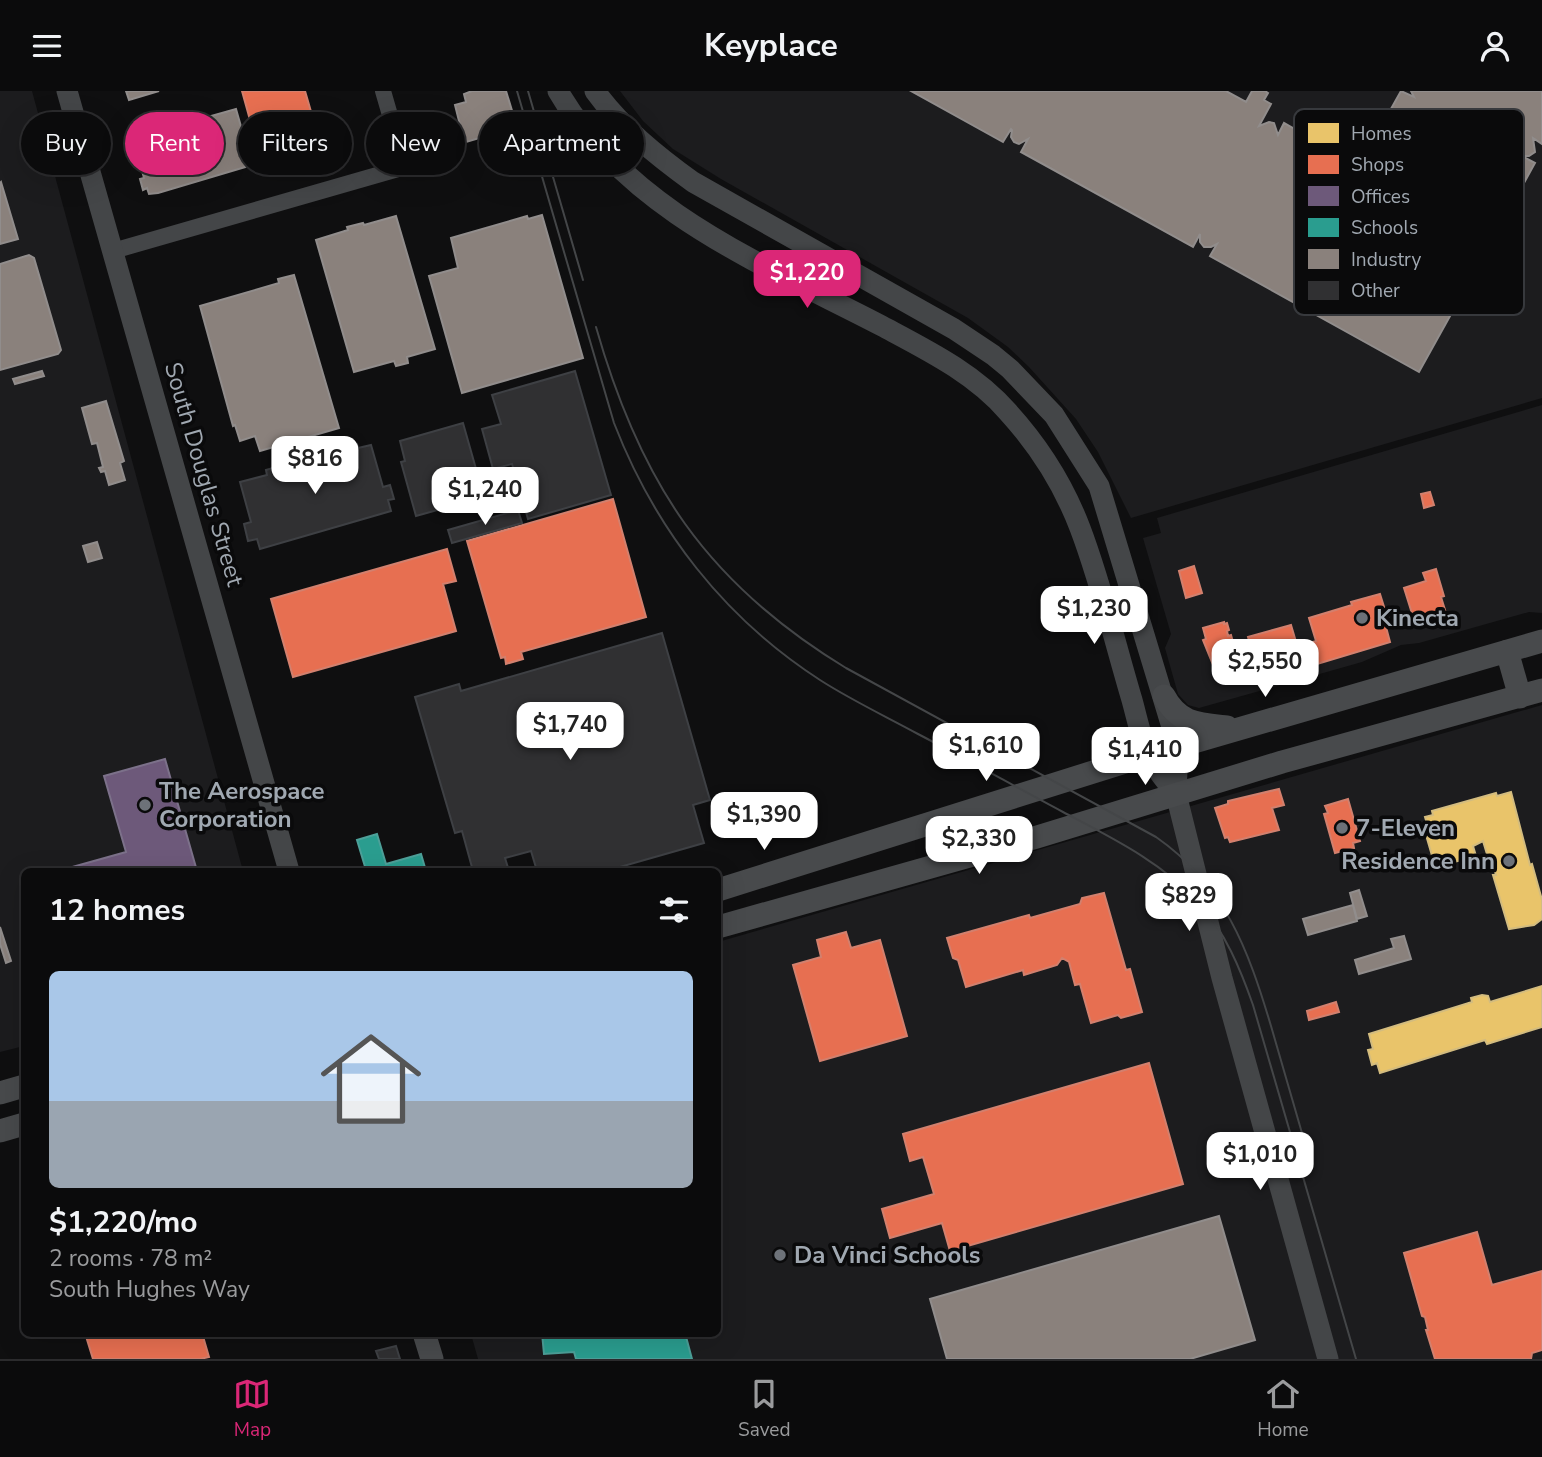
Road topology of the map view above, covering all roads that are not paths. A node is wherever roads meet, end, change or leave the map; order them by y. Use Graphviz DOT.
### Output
graph roads {
  1 [pos="67,91"];
  2 [pos="383,91"];
  3 [pos="558,91"];
  4 [pos="596,91"];
  5 [pos="113,251"];
  6 [pos="1542,641"];
  7 [pos="1507,651"];
  8 [pos="1531,693"];
  9 [pos="1164,696"];
  10 [pos="1240,729"];
  11 [pos="1178,747"];
  12 [pos="1149,755"];
  13 [pos="1176,795"];
  14 [pos="288,868"];
  15 [pos="721,889"];
  16 [pos="721,926"];
  17 [pos="21,1087"];
  18 [pos="0,1093"];
  19 [pos="21,1125"];
  20 [pos="0,1131"];
  21 [pos="425,1337"];
  22 [pos="432,1359"];
  23 [pos="1328,1359"];
  1 -- 5 [label="street, South Douglas Street"];
  2 -- 5 [label="street"];
  3 -- 12 [label="street"];
  4 -- 9 [label="street"];
  5 -- 14 [label="street, South Douglas Street"];
  6 -- 7 [label="main road"];
  7 -- 8 [label="main road"];
  7 -- 10 [label="main road"];
  8 -- 13 [label="main road"];
  9 -- 10 [label="main road"];
  9 -- 11 [label="street"];
  10 -- 11 [label="main road"];
  11 -- 12 [label="main road"];
  11 -- 13 [label="street"];
  12 -- 13 [label="street"];
  12 -- 15 [label="main road"];
  13 -- 16 [label="main road"];
  13 -- 23 [label="street"];
  17 -- 18 [label="main road"];
  19 -- 20 [label="main road"];
  21 -- 22 [label="main road"];
}
